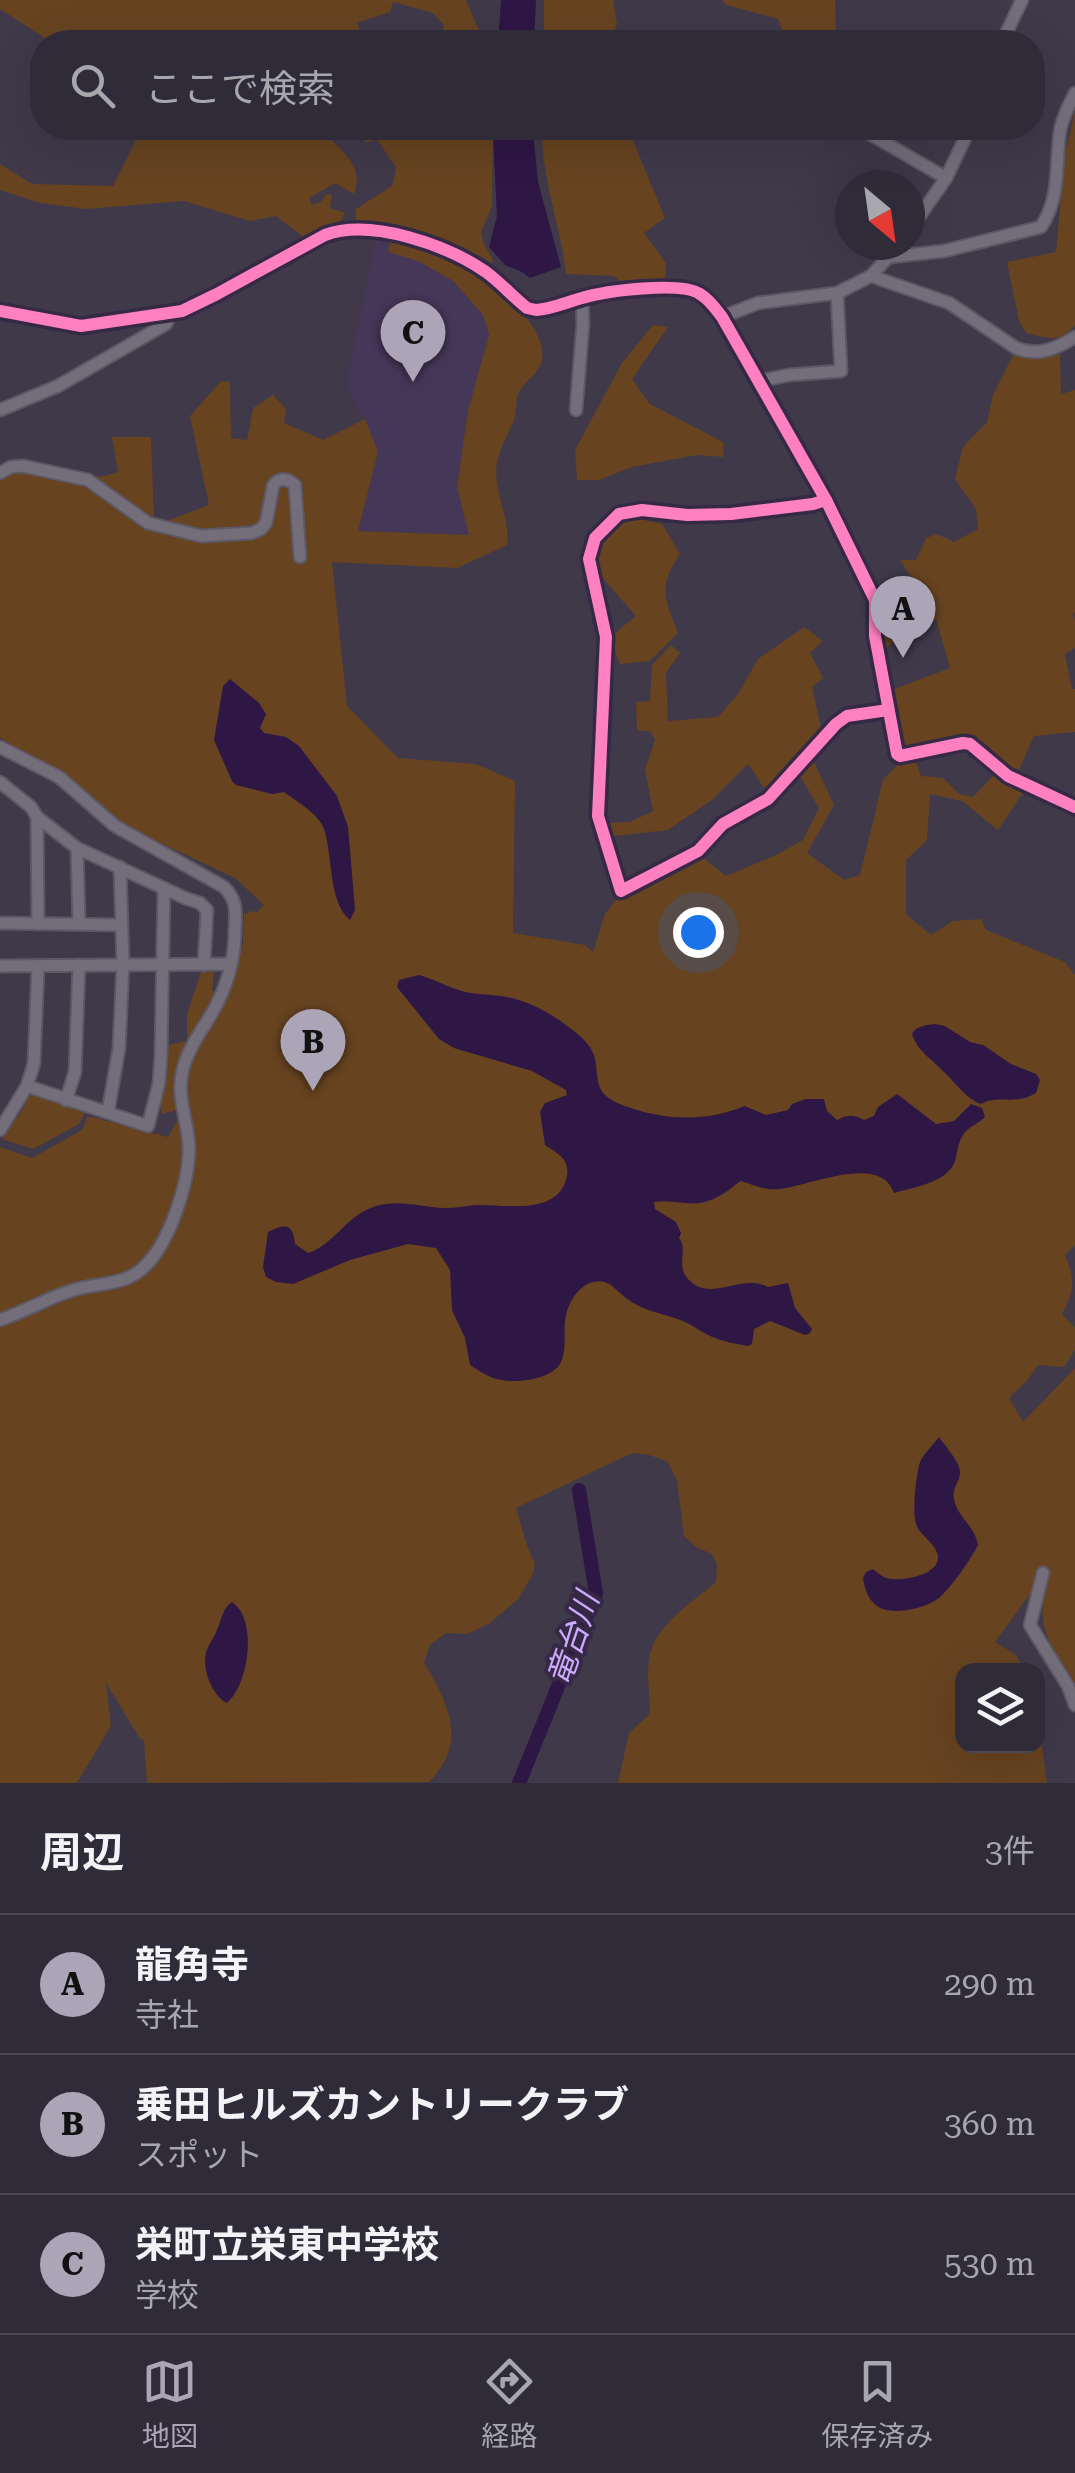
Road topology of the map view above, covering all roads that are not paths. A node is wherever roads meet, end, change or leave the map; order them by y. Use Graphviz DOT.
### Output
graph roads {
  1 [pos="1022,0"];
  2 [pos="1007,30"];
  3 [pos="1075,93"];
  4 [pos="881,140"];
  5 [pos="964,140"];
  6 [pos="946,178"];
  7 [pos="925,208"];
  8 [pos="925,253"];
  9 [pos="887,260"];
  10 [pos="872,276"];
  11 [pos="838,293"];
  12 [pos="582,298"];
  13 [pos="0,311"];
  14 [pos="171,313"];
  15 [pos="722,317"];
  16 [pos="1075,336"];
  17 [pos="759,382"];
  18 [pos="0,410"];
  19 [pos="576,410"];
  20 [pos="0,473"];
  21 [pos="826,500"];
  22 [pos="300,557"];
  23 [pos="888,710"];
  24 [pos="0,747"];
  25 [pos="0,782"];
  26 [pos="1075,807"];
  27 [pos="37,817"];
  28 [pos="78,848"];
  29 [pos="120,867"];
  30 [pos="164,888"];
  31 [pos="0,923"];
  32 [pos="38,924"];
  33 [pos="80,924"];
  34 [pos="121,925"];
  35 [pos="122,964"];
  36 [pos="162,964"];
  37 [pos="231,964"];
  38 [pos="204,965"];
  39 [pos="0,966"];
  40 [pos="38,966"];
  41 [pos="78,966"];
  42 [pos="28,1086"];
  43 [pos="66,1100"];
  44 [pos="108,1112"];
  45 [pos="2,1124"];
  46 [pos="0,1320"];
  47 [pos="1043,1573"];
  48 [pos="1075,1705"];
  1 -- 2 [label="street"];
  3 -- 8 [label="street"];
  4 -- 6 [label="street"];
  5 -- 6 [label="street"];
  6 -- 7 [label="street"];
  9 -- 10 [label="street"];
  10 -- 11 [label="street"];
  10 -- 16 [label="street"];
  11 -- 15 [label="street"];
  11 -- 17 [label="street"];
  12 -- 14 [label="street"];
  12 -- 15 [label="street"];
  12 -- 19 [label="street"];
  13 -- 14 [label="street"];
  14 -- 18 [label="street"];
  15 -- 17 [label="street"];
  17 -- 21 [label="street"];
  20 -- 22 [label="street"];
  21 -- 23 [label="street"];
  21 -- 23 [label="street"];
  23 -- 26 [label="street"];
  24 -- 37 [label="street"];
  25 -- 27 [label="street"];
  27 -- 28 [label="street"];
  27 -- 32 [label="street"];
  28 -- 29 [label="street"];
  28 -- 33 [label="street"];
  29 -- 30 [label="street"];
  29 -- 34 [label="street"];
  30 -- 36 [label="street"];
  30 -- 38 [label="street"];
  31 -- 32 [label="street"];
  32 -- 33 [label="street"];
  33 -- 34 [label="street"];
  34 -- 35 [label="street"];
  35 -- 36 [label="street"];
  35 -- 41 [label="street"];
  35 -- 44 [label="street"];
  36 -- 38 [label="street"];
  36 -- 44 [label="street"];
  37 -- 38 [label="street"];
  37 -- 46 [label="street"];
  39 -- 40 [label="street"];
  40 -- 41 [label="street"];
  40 -- 42 [label="street"];
  41 -- 43 [label="street"];
  42 -- 43 [label="street"];
  42 -- 45 [label="street"];
  43 -- 44 [label="street"];
  47 -- 48 [label="street"];
}
